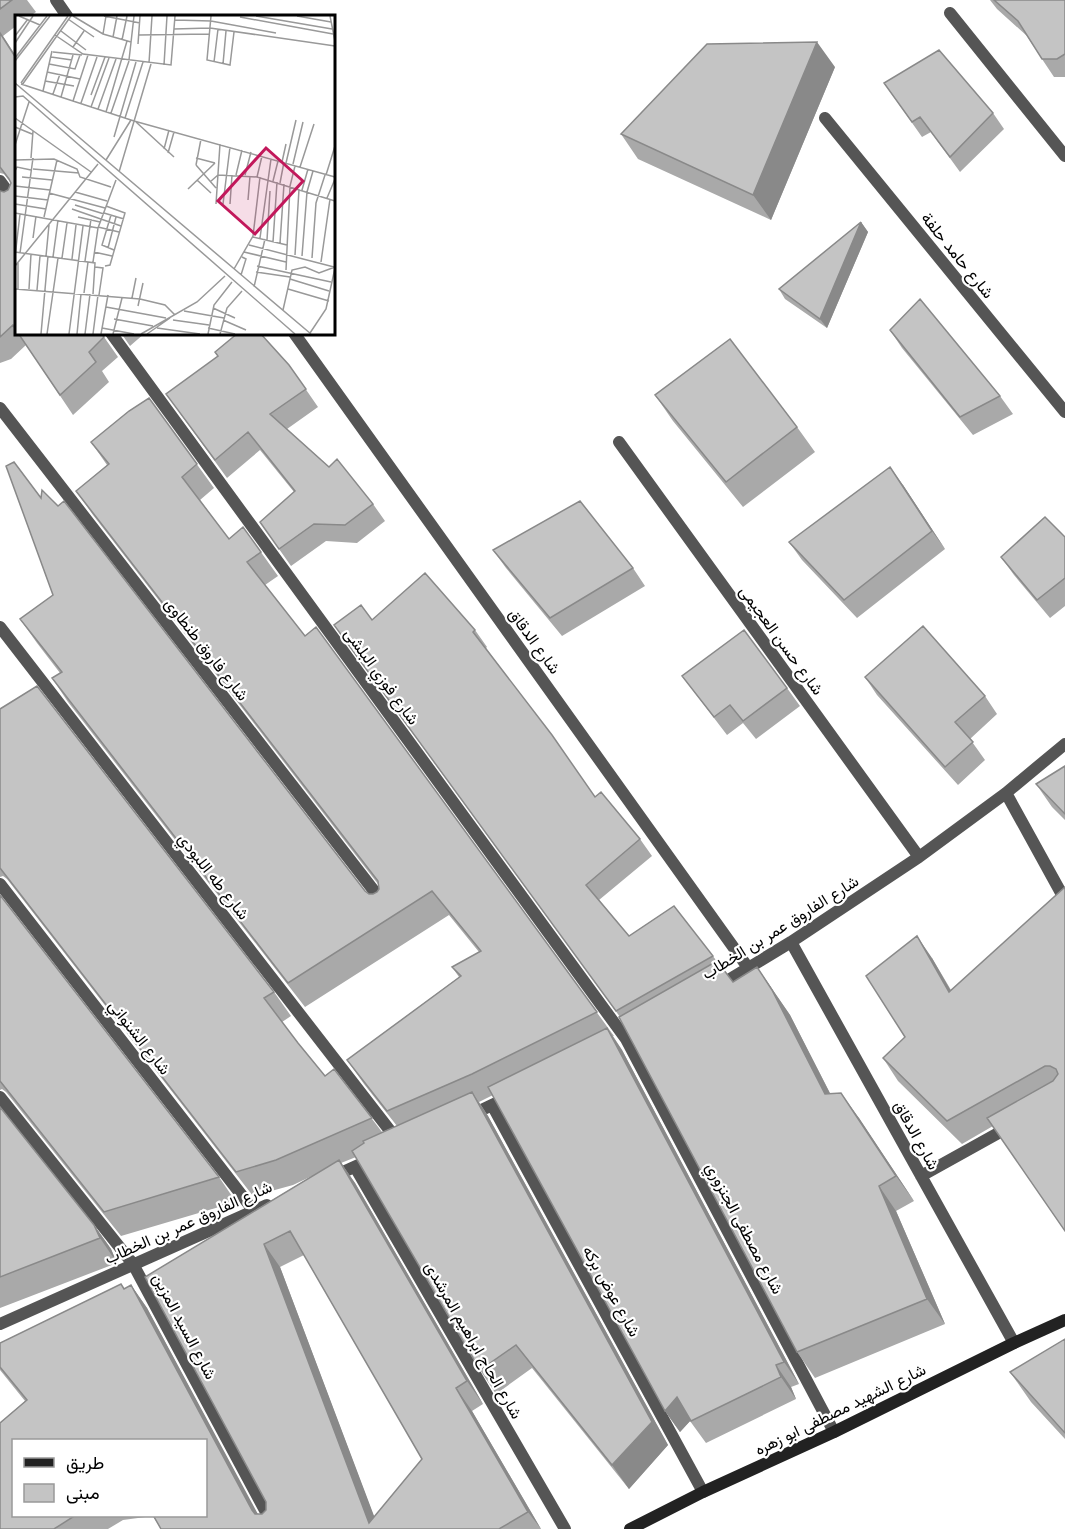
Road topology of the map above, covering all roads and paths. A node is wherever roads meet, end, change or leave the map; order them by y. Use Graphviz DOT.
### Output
graph roads {
  1 [pos="56,0"];
  2 [pos="950,13"];
  3 [pos="66,15"];
  4 [pos="825,118"];
  5 [pos="1065,156"];
  6 [pos="0,181"];
  7 [pos="15,202"];
  8 [pos="112,334"];
  9 [pos="295,334"];
  10 [pos="0,408"];
  11 [pos="1065,412"];
  12 [pos="619,442"];
  13 [pos="0,627"];
  14 [pos="1065,744"];
  15 [pos="1006,793"];
  16 [pos="919,857"];
  17 [pos="0,884"];
  18 [pos="1065,900"];
  19 [pos="388,910"];
  20 [pos="791,942"];
  21 [pos="749,969"];
  22 [pos="708,992"];
  23 [pos="626,1039"];
  24 [pos="523,1090"];
  25 [pos="0,1097"];
  26 [pos="492,1106"];
  27 [pos="1026,1118"];
  28 [pos="462,1119"];
  29 [pos="355,1167"];
  30 [pos="921,1176"];
  31 [pos="324,1180"];
  32 [pos="274,1202"];
  33 [pos="254,1211"];
  34 [pos="133,1264"];
  35 [pos="1065,1320"];
  36 [pos="0,1324"];
  37 [pos="1014,1343"];
  38 [pos="834,1432"];
  39 [pos="703,1492"];
  40 [pos="275,1529"];
  41 [pos="565,1529"];
  42 [pos="630,1529"];
  1 -- 3 [label="street"];
  2 -- 5 [label="street"];
  4 -- 11 [label="street, شارع حامد حلفة"];
  6 -- 7 [label="street"];
  8 -- 23 [label="street, شارع فوزي البلشى"];
  9 -- 21 [label="street, شارع الدقاق"];
  10 -- 19 [label="street, شارع فاروق طنطاوى"];
  12 -- 16 [label="street, شارع حسن العجيمى"];
  13 -- 29 [label="street, شارع طه اللبودي"];
  14 -- 15 [label="street, شارع الفاروق عمر بن الخطاب"];
  15 -- 16 [label="street, شارع الفاروق عمر بن الخطاب"];
  15 -- 18 [label="street"];
  16 -- 20 [label="street, شارع الفاروق عمر بن الخطاب"];
  17 -- 33 [label="street, شارع الشنواني"];
  20 -- 21 [label="street, شارع الفاروق عمر بن الخطاب"];
  20 -- 30 [label="street, شارع الدقاق"];
  21 -- 22 [label="street, شارع الفاروق عمر بن الخطاب"];
  23 -- 38 [label="street, شارع مصطفى الجنزوري"];
  24 -- 26 [label="street"];
  25 -- 34 [label="street, شارع السيد المزين"];
  26 -- 28 [label="street"];
  26 -- 39 [label="street, شارع عوض بركه"];
  27 -- 30 [label="street"];
  29 -- 31 [label="street"];
  29 -- 41 [label="street, شارع الحاج ابراهيم المرشدى"];
  30 -- 37 [label="street, شارع الدقاق"];
  32 -- 33 [label="street, شارع الفاروق عمر بن الخطاب"];
  33 -- 34 [label="street, شارع الفاروق عمر بن الخطاب"];
  34 -- 36 [label="street, شارع الفاروق عمر بن الخطاب"];
  34 -- 40 [label="street, شارع السيد المزين"];
  35 -- 37 [label="street, شارع الشهيد مصطفى ابو زهره"];
  37 -- 38 [label="street, شارع الشهيد مصطفى ابو زهره"];
  38 -- 39 [label="street, شارع الشهيد مصطفى ابو زهره"];
  39 -- 42 [label="street, شارع الشهيد مصطفى ابو زهره"];
}
